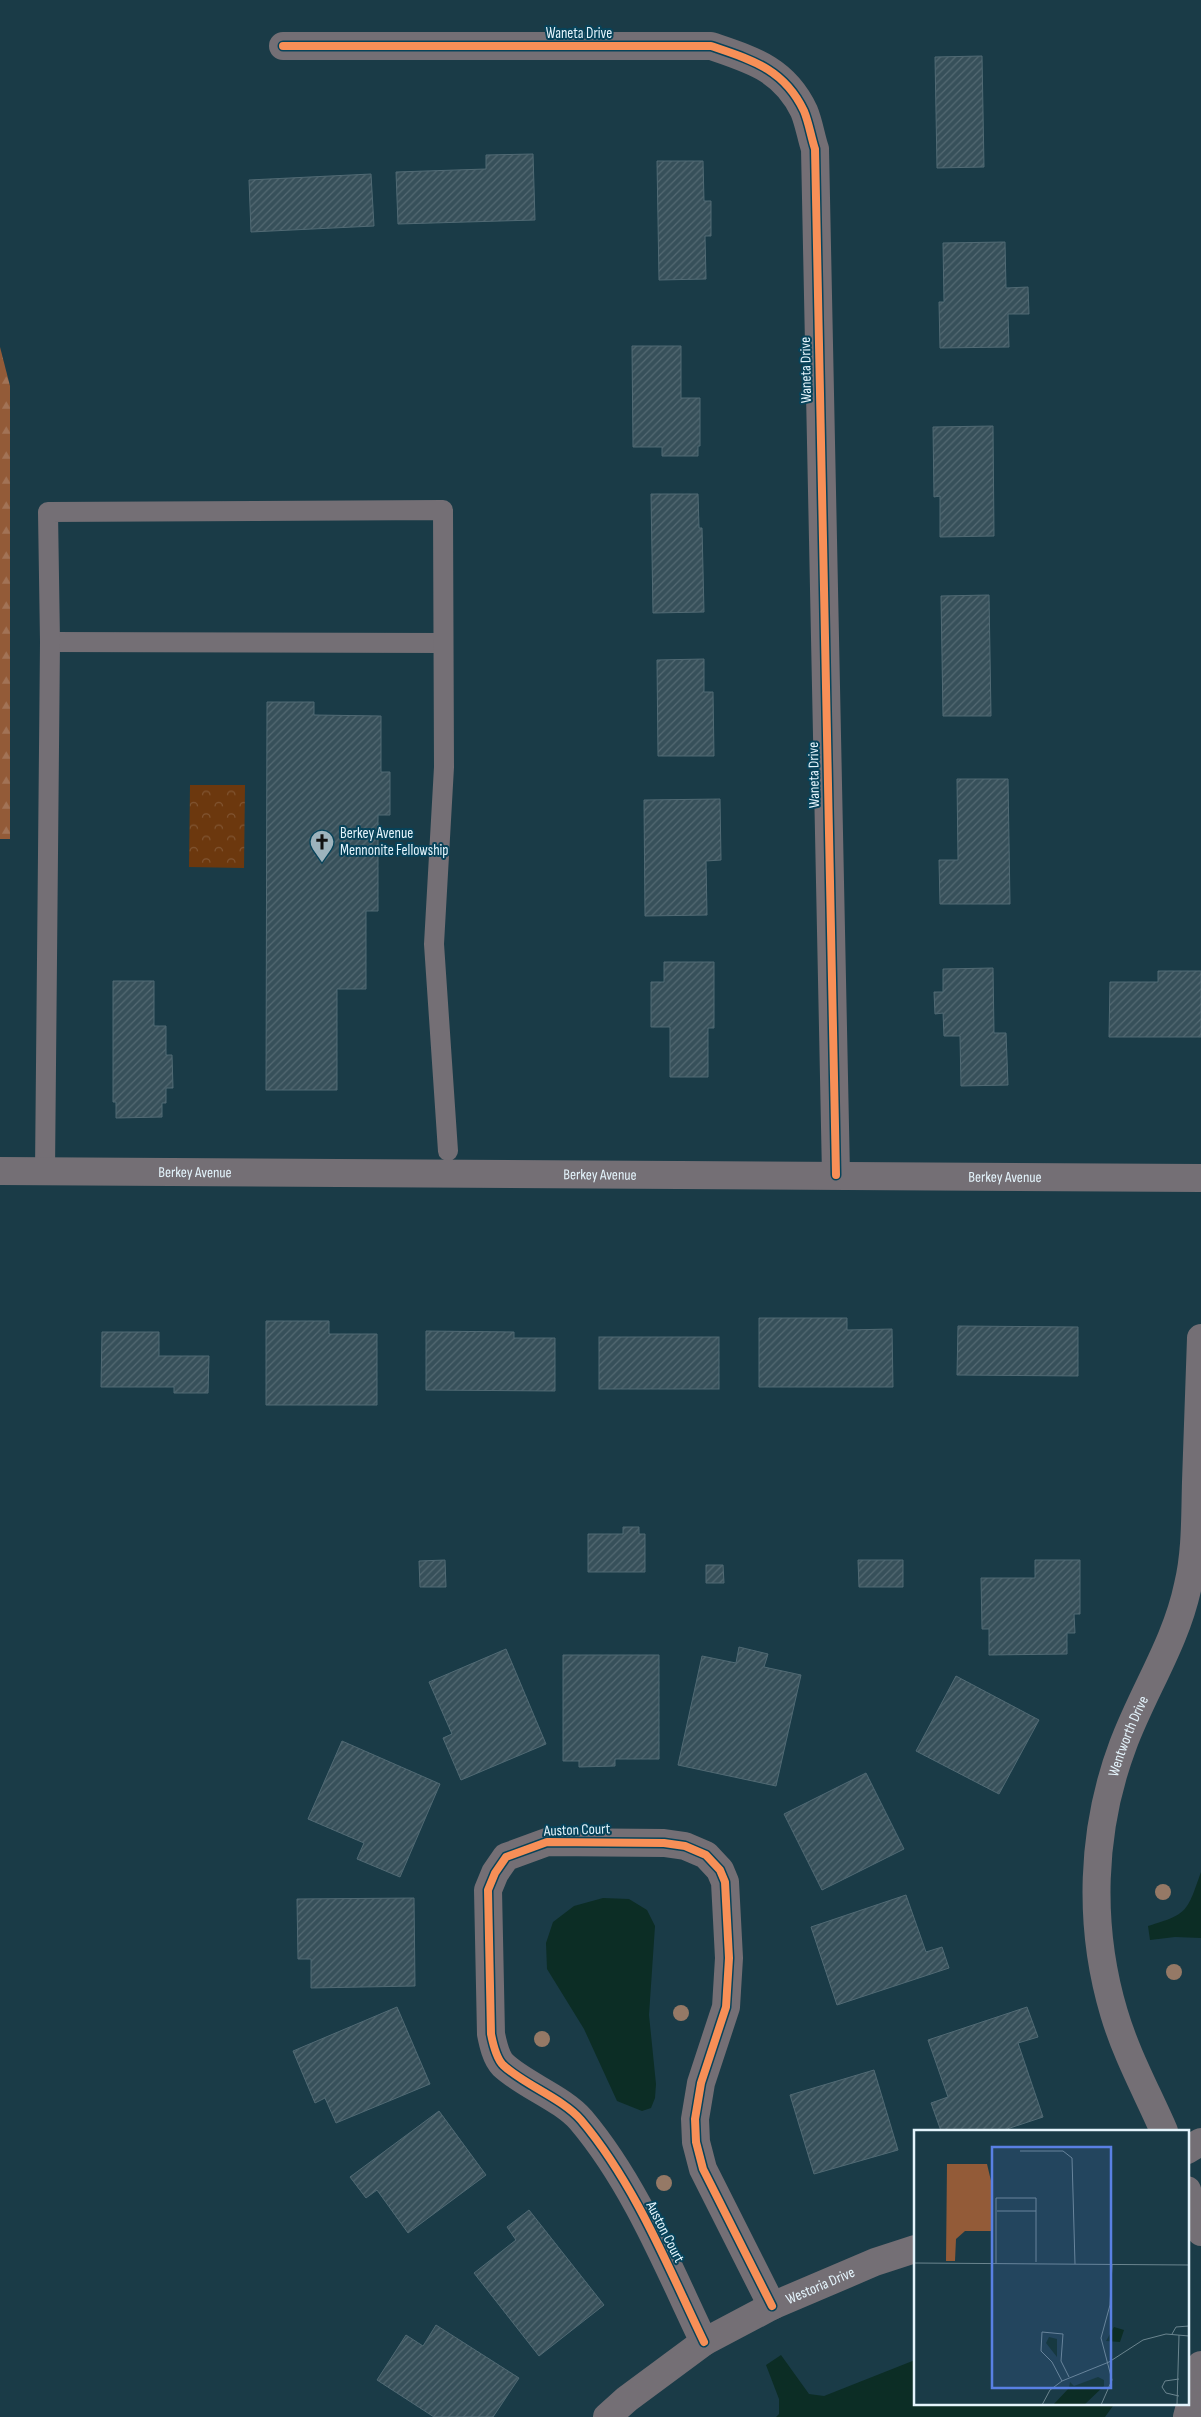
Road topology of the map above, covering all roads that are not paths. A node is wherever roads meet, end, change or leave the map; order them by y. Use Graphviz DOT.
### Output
graph roads {
  1 [pos="283,46"];
  2 [pos="50,642"];
  3 [pos="443,643"];
  4 [pos="448,1151"];
  5 [pos="0,1171"];
  6 [pos="46,1171"];
  7 [pos="836,1175"];
  8 [pos="1201,1178"];
  9 [pos="1201,1338"];
  10 [pos="1164,2130"];
  11 [pos="1201,2142"];
  12 [pos="1188,2149"];
  13 [pos="1188,2193"];
  14 [pos="1201,2232"];
  15 [pos="914,2248"];
  16 [pos="772,2306"];
  17 [pos="704,2342"];
  18 [pos="1201,2365"];
  19 [pos="607,2417"];
  20 [pos="1188,2417"];
  1 -- 7 [label="street, Waneta Drive"];
  2 -- 3 [label="lane"];
  2 -- 3 [label="lane"];
  2 -- 6 [label="lane"];
  3 -- 4 [label="lane"];
  5 -- 6 [label="street, Berkey Avenue"];
  6 -- 7 [label="street, Berkey Avenue"];
  7 -- 8 [label="street, Berkey Avenue"];
  9 -- 10 [label="street, Wentworth Drive"];
  11 -- 12 [label="street"];
  13 -- 14 [label="street"];
  15 -- 16 [label="street, Westoria Drive"];
  16 -- 17 [label="street, Westoria Drive"];
  16 -- 17 [label="street, Auston Court"];
  17 -- 19 [label="street, Westoria Drive"];
  18 -- 20 [label="street"];
}
